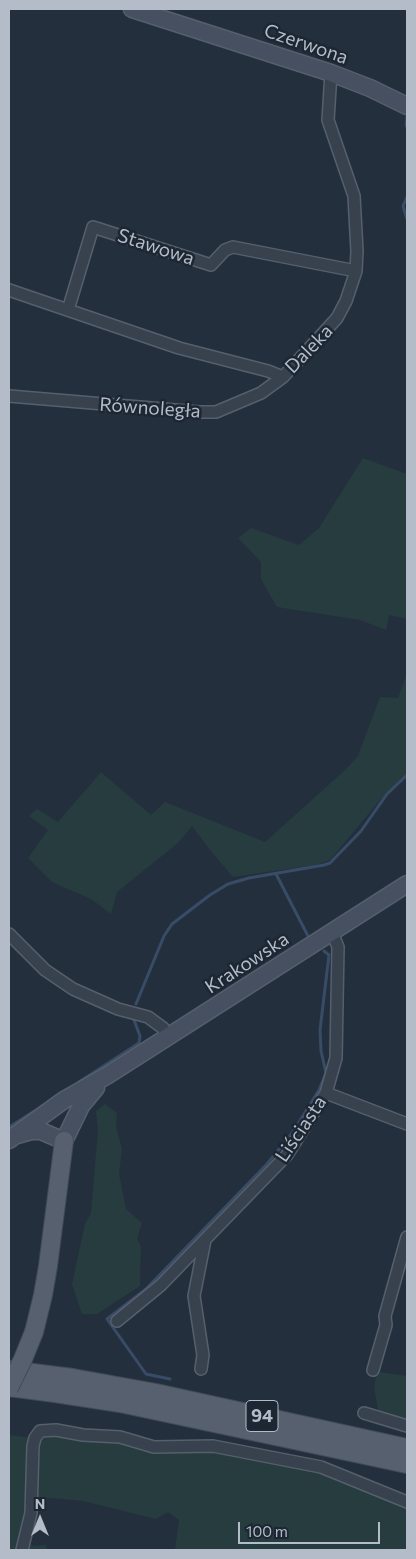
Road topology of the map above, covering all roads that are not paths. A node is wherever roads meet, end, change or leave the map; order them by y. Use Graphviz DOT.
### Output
graph roads {
  1 [pos="139,10"];
  2 [pos="331,73"];
  3 [pos="403,104"];
  4 [pos="356,271"];
  5 [pos="9,290"];
  6 [pos="68,310"];
  7 [pos="283,377"];
  8 [pos="9,396"];
  9 [pos="407,884"];
  10 [pos="332,932"];
  11 [pos="9,934"];
  12 [pos="168,1037"];
  13 [pos="108,1075"];
  14 [pos="81,1092"];
  15 [pos="326,1093"];
  16 [pos="407,1124"];
  17 [pos="17,1134"];
  18 [pos="64,1141"];
  19 [pos="407,1237"];
  20 [pos="205,1240"];
  21 [pos="117,1321"];
  22 [pos="201,1369"];
  23 [pos="9,1370"];
  24 [pos="373,1370"];
  25 [pos="9,1387"];
  26 [pos="364,1413"];
  27 [pos="407,1426"];
  28 [pos="407,1448"];
  29 [pos="407,1464"];
  30 [pos="407,1502"];
  31 [pos="22,1550"];
  1 -- 2 [label="main road, Czerwona"];
  2 -- 3 [label="main road, Czerwona"];
  2 -- 4 [label="street, Daleka"];
  4 -- 6 [label="street, Stawowa"];
  4 -- 7 [label="street, Daleka"];
  5 -- 6 [label="street, Daleka"];
  6 -- 7 [label="street, Daleka"];
  7 -- 8 [label="street, Równoległa"];
  9 -- 10 [label="main road, Krakowska"];
  10 -- 12 [label="main road, Krakowska"];
  10 -- 15 [label="street, Liściasta"];
  11 -- 12 [label="street"];
  12 -- 13 [label="main road, Krakowska"];
  13 -- 14 [label="main road, Krakowska"];
  13 -- 18 [label="main road, Krakowska"];
  14 -- 17 [label="main road, Krakowska"];
  14 -- 18 [label="main road, Krakowska"];
  15 -- 16 [label="street"];
  15 -- 20 [label="street, Liściasta"];
  17 -- 18 [label="main road"];
  18 -- 25 [label="main road, bridge"];
  19 -- 24 [label="street"];
  20 -- 21 [label="street, Liściasta"];
  20 -- 22 [label="street"];
  23 -- 28 [label="main road, 94"];
  25 -- 29 [label="main road, 94"];
  26 -- 27 [label="street"];
  30 -- 31 [label="street"];
}
